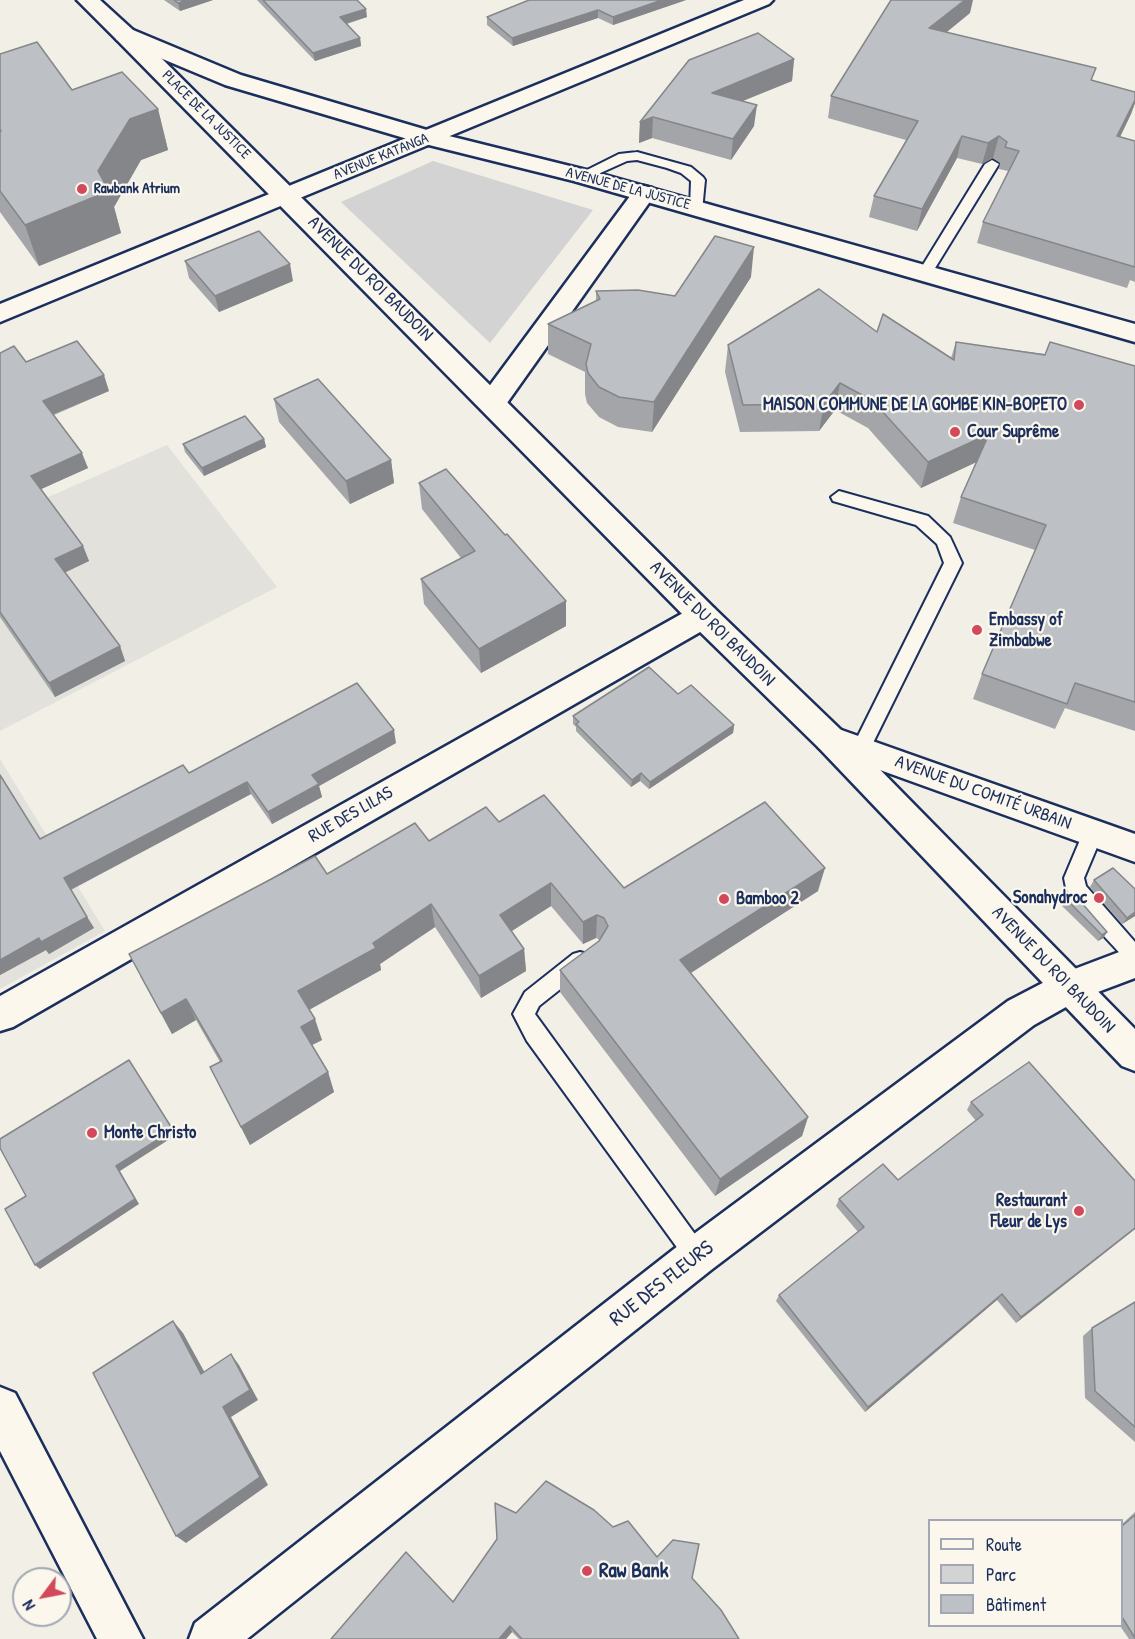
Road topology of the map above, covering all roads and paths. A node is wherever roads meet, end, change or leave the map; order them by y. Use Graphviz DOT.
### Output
graph roads {
  1 [pos="88,0"];
  2 [pos="762,0"];
  3 [pos="125,35"];
  4 [pos="429,138"];
  5 [pos="992,164"];
  6 [pos="582,176"];
  7 [pos="644,193"];
  8 [pos="287,196"];
  9 [pos="697,208"];
  10 [pos="925,273"];
  11 [pos="0,314"];
  12 [pos="1135,333"];
  13 [pos="492,403"];
  14 [pos="839,497"];
  15 [pos="703,616"];
  16 [pos="830,740"];
  17 [pos="860,750"];
  18 [pos="1093,832"];
  19 [pos="1135,849"];
  20 [pos="595,949"];
  21 [pos="1135,956"];
  22 [pos="1135,962"];
  23 [pos="1069,987"];
  24 [pos="0,1015"];
  25 [pos="1135,1054"];
  26 [pos="697,1256"];
  27 [pos="0,1408"];
  28 [pos="121,1639"];
  29 [pos="211,1639"];
  1 -- 3 [label="street, PLACE DE LA JUSTICE"];
  2 -- 4 [label="street, AVENUE KATANGA"];
  3 -- 4 [label="street, AVENUE DE LA JUSTICE"];
  3 -- 8 [label="street, PLACE DE LA JUSTICE"];
  4 -- 6 [label="street, AVENUE DE LA JUSTICE"];
  4 -- 8 [label="street, AVENUE KATANGA"];
  5 -- 10 [label="lane"];
  6 -- 7 [label="street, AVENUE DE LA JUSTICE"];
  6 -- 9 [label="lane"];
  7 -- 9 [label="street, AVENUE DE LA JUSTICE"];
  7 -- 13 [label="street"];
  8 -- 11 [label="street, AVENUE KATANGA"];
  8 -- 13 [label="street, AVENUE DU ROI BAUDOIN"];
  9 -- 10 [label="street, AVENUE DE LA JUSTICE"];
  10 -- 12 [label="street, AVENUE DE LA JUSTICE"];
  13 -- 15 [label="street, AVENUE DU ROI BAUDOIN"];
  14 -- 17 [label="lane"];
  15 -- 16 [label="street, AVENUE DU ROI BAUDOIN"];
  15 -- 24 [label="street, RUE DES LILAS"];
  16 -- 17 [label="street, AVENUE DU COMITÉ URBAIN"];
  16 -- 23 [label="street, AVENUE DU ROI BAUDOIN"];
  17 -- 18 [label="street, AVENUE DU COMITÉ URBAIN"];
  18 -- 19 [label="street, AVENUE DU COMITÉ URBAIN"];
  18 -- 21 [label="lane"];
  20 -- 26 [label="lane"];
  22 -- 23 [label="street, RUE DES FLEURS"];
  23 -- 25 [label="street, AVENUE DU ROI BAUDOIN"];
  23 -- 26 [label="street, RUE DES FLEURS"];
  26 -- 29 [label="street, RUE DES FLEURS"];
  27 -- 28 [label="street"];
}
